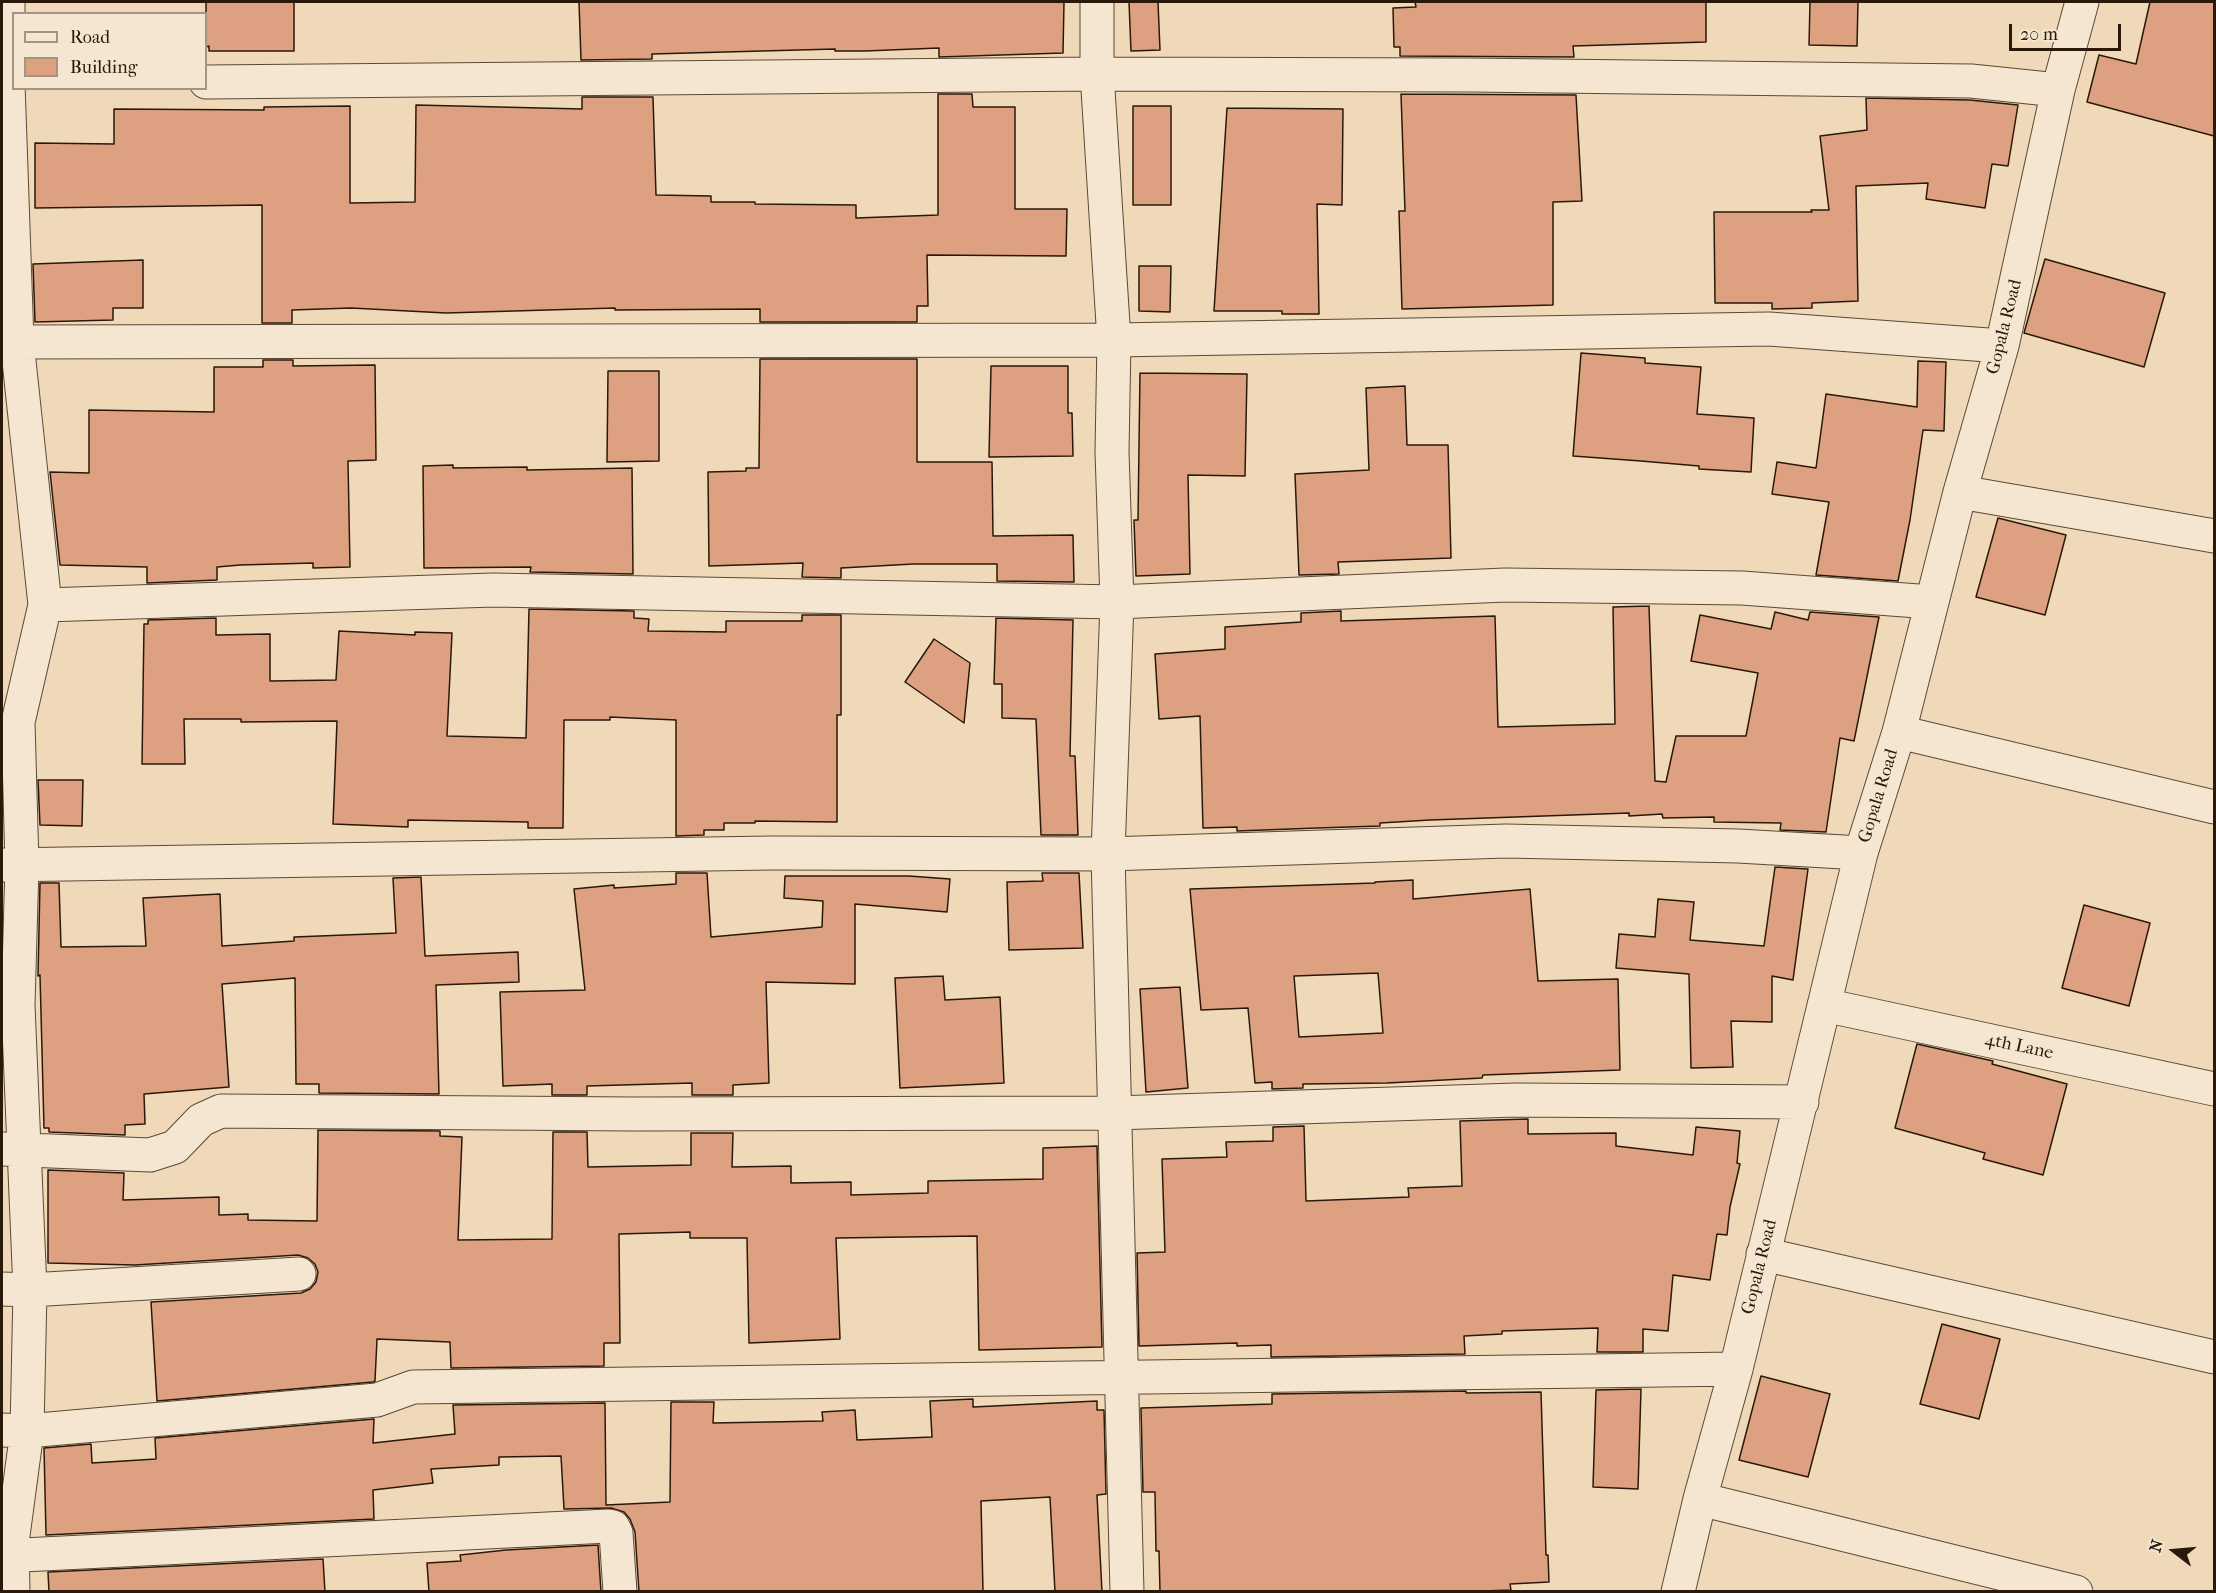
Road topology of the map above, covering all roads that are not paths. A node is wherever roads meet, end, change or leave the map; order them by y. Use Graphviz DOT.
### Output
graph roads {
  1 [pos="8,2"];
  2 [pos="1097,2"];
  3 [pos="2082,2"];
  4 [pos="1097,74"];
  5 [pos="207,82"];
  6 [pos="8,83"];
  7 [pos="2058,90"];
  8 [pos="1114,340"];
  9 [pos="9,342"];
  10 [pos="2002,346"];
  11 [pos="1960,492"];
  12 [pos="2214,536"];
  13 [pos="1117,602"];
  14 [pos="1932,602"];
  15 [pos="45,605"];
  16 [pos="10,722"];
  17 [pos="1899,732"];
  18 [pos="2214,807"];
  19 [pos="1862,853"];
  20 [pos="1108,854"];
  21 [pos="12,865"];
  22 [pos="10,1005"];
  23 [pos="1824,1005"];
  24 [pos="2214,1089"];
  25 [pos="1802,1102"];
  26 [pos="1114,1113"];
  27 [pos="12,1149"];
  28 [pos="1763,1254"];
  29 [pos="299,1274"];
  30 [pos="16,1290"];
  31 [pos="2214,1357"];
  32 [pos="1736,1370"];
  33 [pos="1121,1377"];
  34 [pos="14,1431"];
  35 [pos="1700,1498"];
  36 [pos="6,1556"];
  37 [pos="2000,1583"];
  38 [pos="13,1592"];
  39 [pos="620,1592"];
  40 [pos="1127,1592"];
  41 [pos="1678,1592"];
  42 [pos="2076,1592"];
  1 -- 6 [label="street"];
  2 -- 4 [label="street"];
  3 -- 7 [label="street, Gopala Road"];
  4 -- 5 [label="street"];
  4 -- 7 [label="street"];
  4 -- 8 [label="street"];
  6 -- 9 [label="street"];
  7 -- 10 [label="street, Gopala Road"];
  8 -- 9 [label="street"];
  8 -- 10 [label="street"];
  8 -- 13 [label="street"];
  9 -- 15 [label="street"];
  10 -- 11 [label="street, Gopala Road"];
  11 -- 12 [label="street"];
  11 -- 14 [label="street, Gopala Road"];
  13 -- 14 [label="street"];
  13 -- 15 [label="street"];
  13 -- 20 [label="street"];
  14 -- 17 [label="street, Gopala Road"];
  15 -- 16 [label="street"];
  16 -- 21 [label="street"];
  17 -- 18 [label="street"];
  17 -- 19 [label="street, Gopala Road"];
  19 -- 20 [label="street"];
  19 -- 23 [label="street, Gopala Road"];
  20 -- 21 [label="street"];
  20 -- 26 [label="street"];
  21 -- 22 [label="street"];
  22 -- 27 [label="street"];
  23 -- 24 [label="street, 4th Lane"];
  23 -- 25 [label="street, Gopala Road"];
  25 -- 26 [label="street"];
  25 -- 28 [label="street, Gopala Road"];
  26 -- 27 [label="street"];
  26 -- 33 [label="street"];
  27 -- 30 [label="street"];
  28 -- 31 [label="street"];
  28 -- 32 [label="street, Gopala Road"];
  29 -- 30 [label="street"];
  30 -- 34 [label="street"];
  32 -- 33 [label="street"];
  32 -- 35 [label="street, Gopala Road"];
  33 -- 34 [label="street"];
  33 -- 40 [label="street"];
  34 -- 36 [label="street"];
  35 -- 37 [label="street"];
  35 -- 41 [label="street, Gopala Road"];
  36 -- 38 [label="street"];
  36 -- 39 [label="street"];
  37 -- 42 [label="street"];
}
